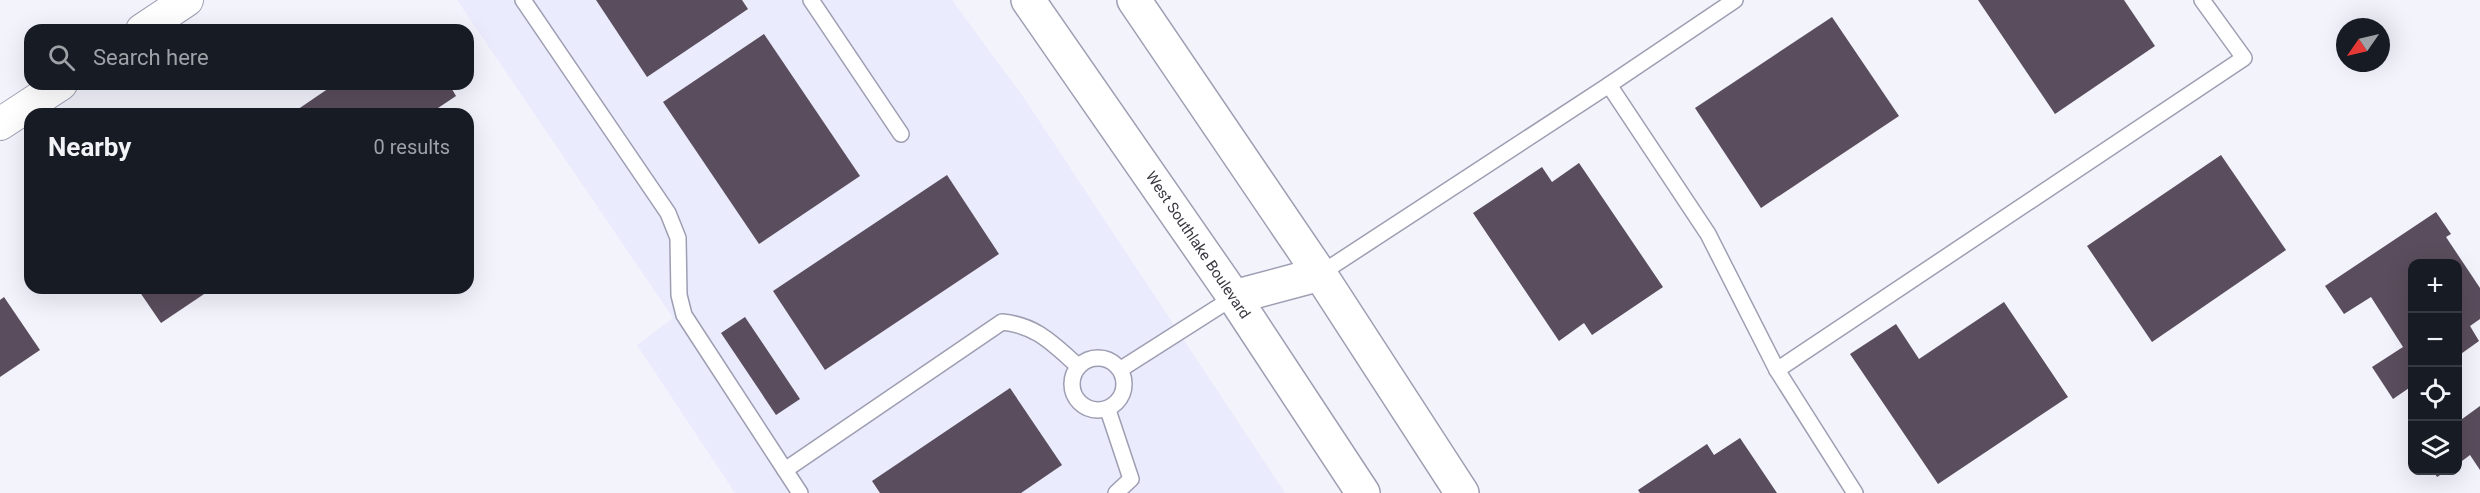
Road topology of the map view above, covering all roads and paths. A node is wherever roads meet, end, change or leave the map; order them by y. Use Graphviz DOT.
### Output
graph roads {
  1 [pos="188,0"];
  2 [pos="523,0"];
  3 [pos="811,0"];
  4 [pos="1029,0"];
  5 [pos="1134,0"];
  6 [pos="1736,0"];
  7 [pos="2202,0"];
  8 [pos="151,24"];
  9 [pos="1609,85"];
  10 [pos="52,90"];
  11 [pos="24,108"];
  12 [pos="24,108"];
  13 [pos="0,124"];
  14 [pos="901,134"];
  15 [pos="1320,274"];
  16 [pos="1234,297"];
  17 [pos="1078,366"];
  18 [pos="1121,369"];
  19 [pos="1777,370"];
  20 [pos="1108,410"];
  21 [pos="785,470"];
  22 [pos="800,493"];
  23 [pos="1116,493"];
  24 [pos="1363,493"];
  25 [pos="1462,493"];
  26 [pos="1855,493"];
  1 -- 8 [label="street"];
  2 -- 21 [label="lane"];
  3 -- 14 [label="lane"];
  4 -- 16 [label="main road, West Southlake Boulevard"];
  5 -- 15 [label="main road"];
  6 -- 9 [label="lane"];
  7 -- 19 [label="lane"];
  9 -- 15 [label="lane"];
  9 -- 19 [label="lane"];
  10 -- 11 [label="street"];
  12 -- 13 [label="street"];
  15 -- 16 [label="main road"];
  15 -- 25 [label="main road"];
  16 -- 18 [label="lane"];
  16 -- 24 [label="main road, West Southlake Boulevard"];
  17 -- 18 [label="lane"];
  17 -- 20 [label="lane"];
  17 -- 21 [label="lane"];
  18 -- 20 [label="lane"];
  19 -- 26 [label="lane"];
  20 -- 23 [label="lane"];
  21 -- 22 [label="lane"];
}
